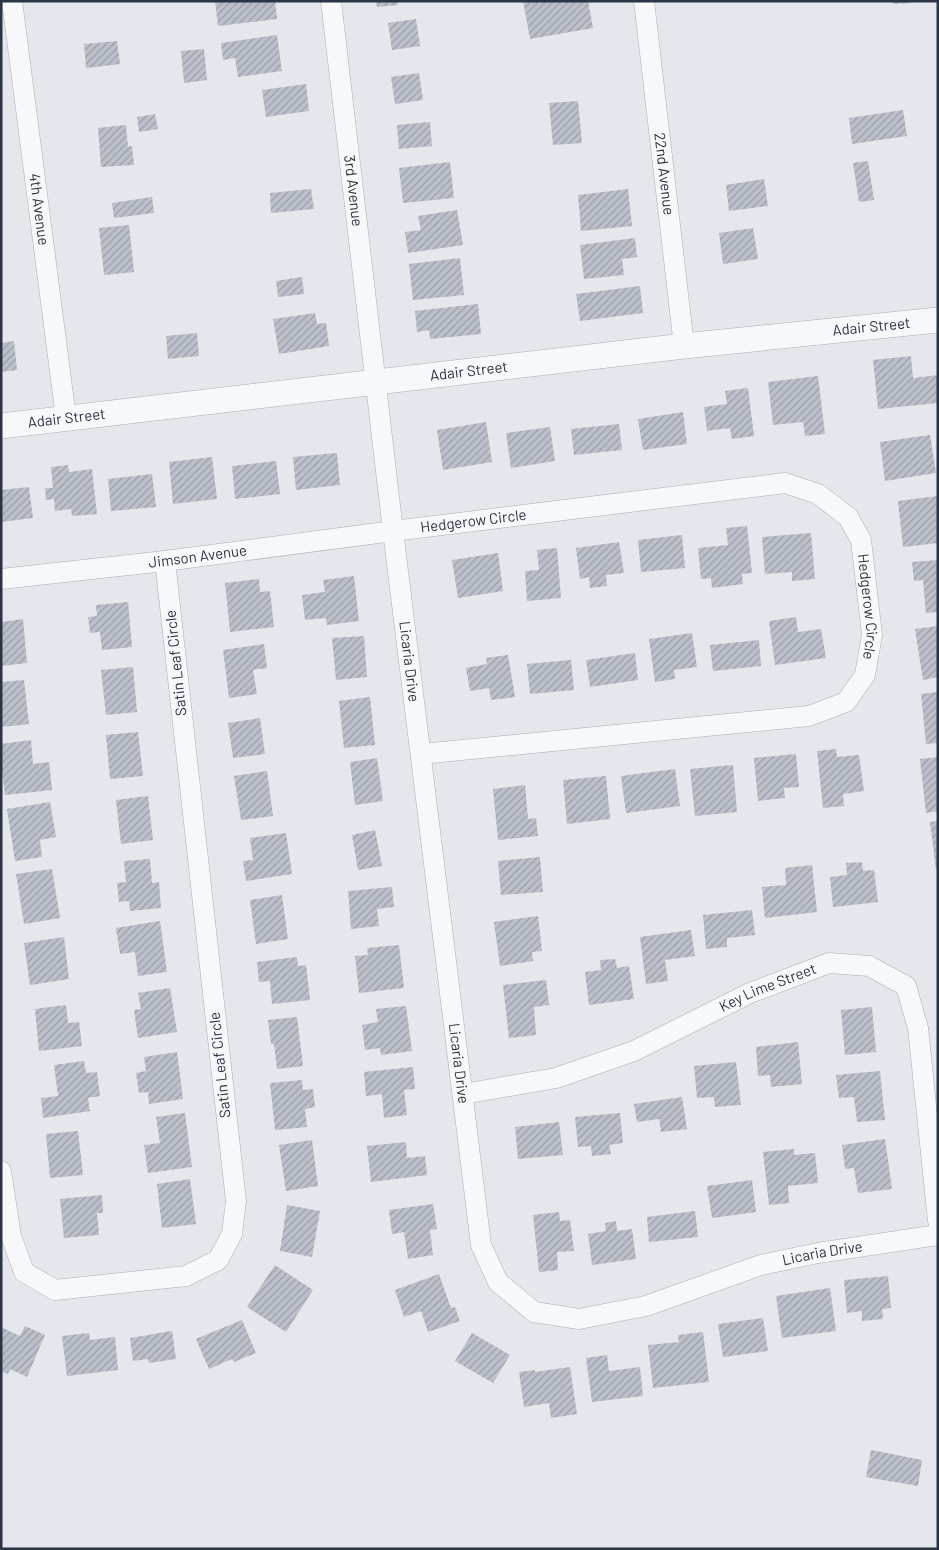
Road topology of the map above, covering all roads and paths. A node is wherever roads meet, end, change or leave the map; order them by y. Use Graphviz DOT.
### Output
graph roads {
  1 [pos="12,1"];
  2 [pos="331,1"];
  3 [pos="644,1"];
  4 [pos="938,320"];
  5 [pos="684,346"];
  6 [pos="377,381"];
  7 [pos="66,418"];
  8 [pos="1,426"];
  9 [pos="394,531"];
  10 [pos="164,562"];
  11 [pos="1,579"];
  12 [pos="421,754"];
  13 [pos="463,1094"];
  14 [pos="1,1171"];
  15 [pos="938,1221"];
  16 [pos="938,1235"];
  1 -- 7 [label="street, 4th Avenue"];
  2 -- 6 [label="street, 3rd Avenue"];
  3 -- 5 [label="street, 22nd Avenue"];
  4 -- 5 [label="street, Adair Street"];
  5 -- 6 [label="street, Adair Street"];
  6 -- 7 [label="street, Adair Street"];
  6 -- 9 [label="street, Licaria Drive"];
  7 -- 8 [label="street, Adair Street"];
  9 -- 10 [label="street, Jimson Avenue"];
  9 -- 12 [label="street, Licaria Drive"];
  9 -- 12 [label="street, Hedgerow Circle"];
  10 -- 11 [label="street, Jimson Avenue"];
  10 -- 14 [label="street, Satin Leaf Circle"];
  12 -- 13 [label="street, Licaria Drive"];
  13 -- 15 [label="street, Key Lime Street"];
  13 -- 16 [label="street, Licaria Drive"];
}
